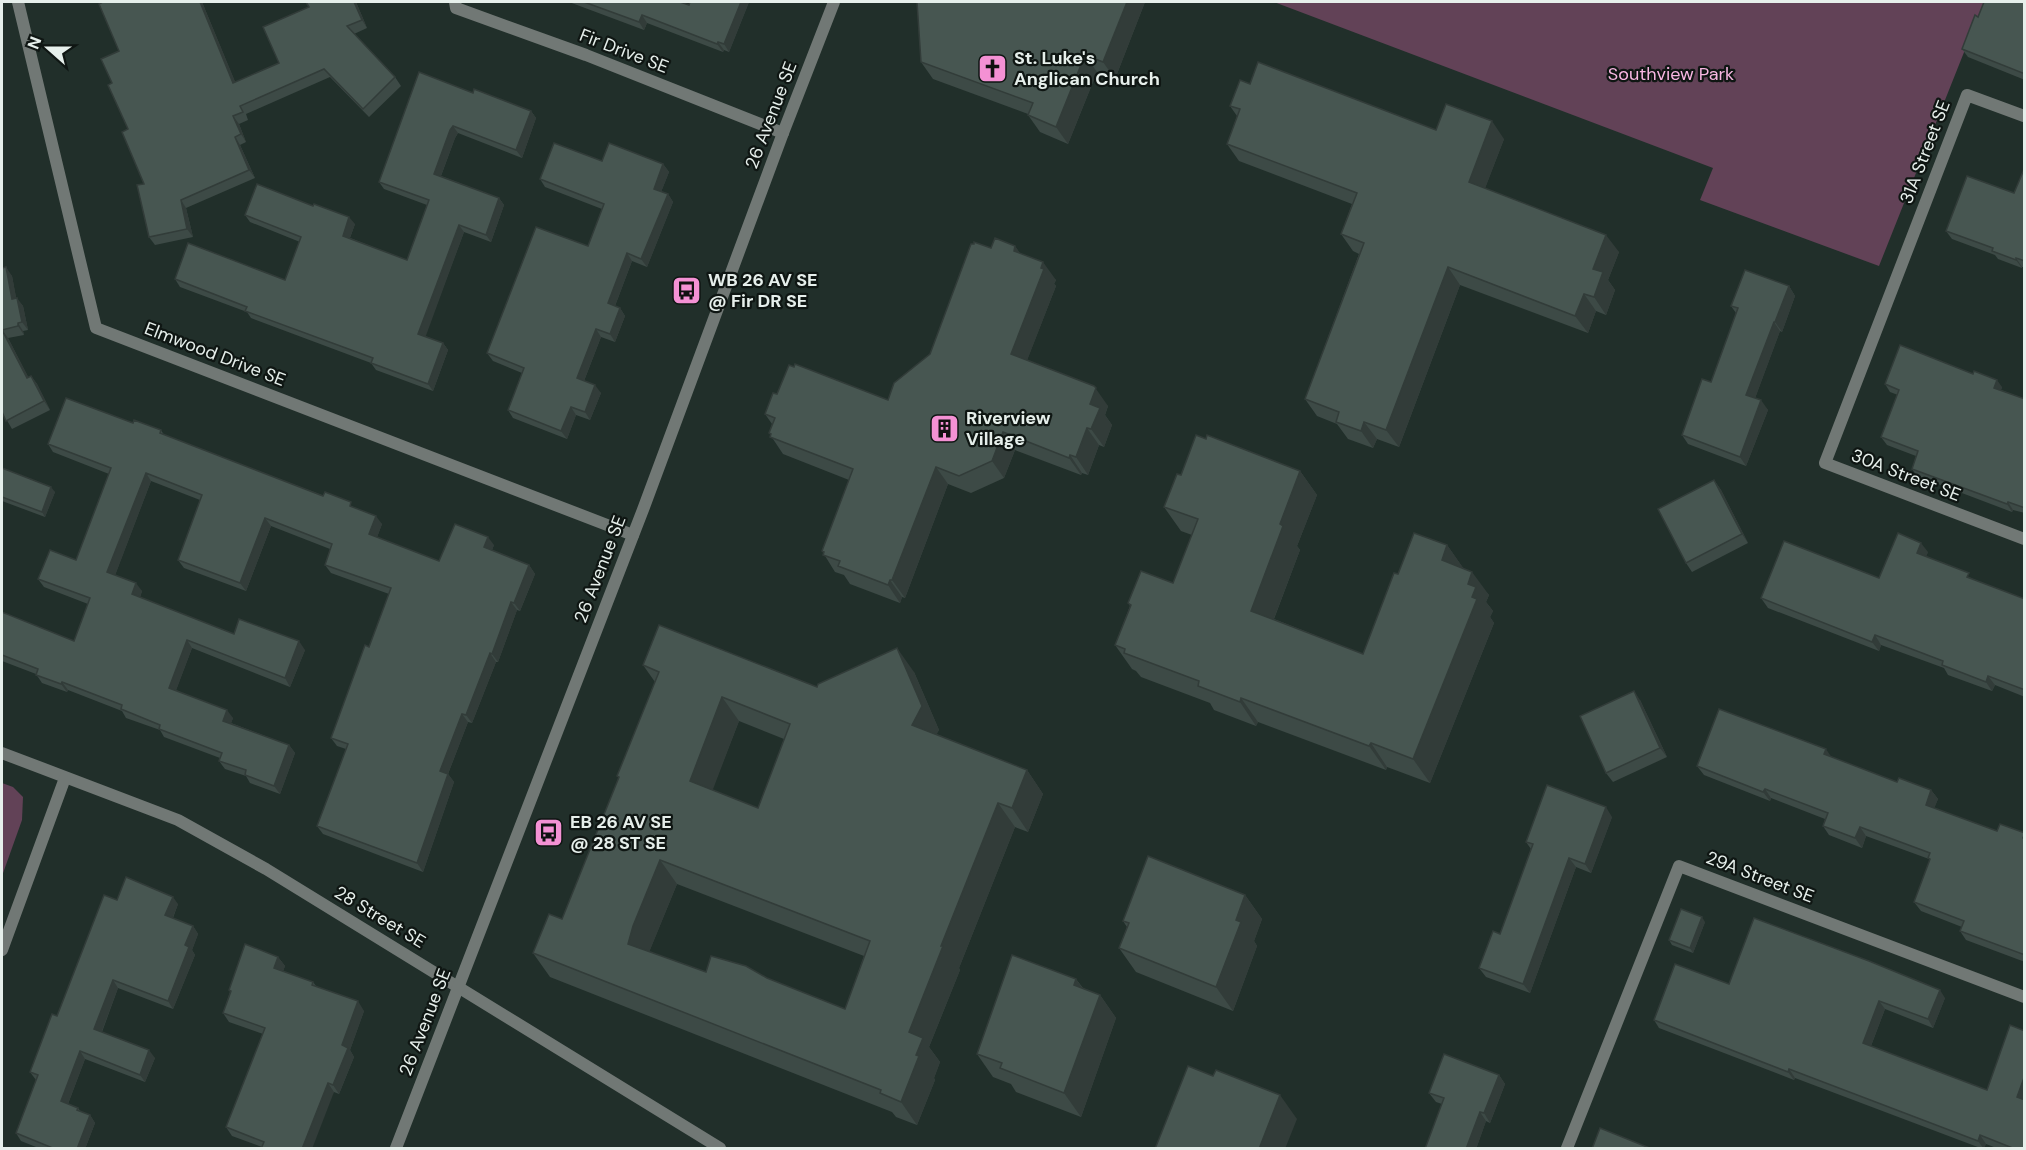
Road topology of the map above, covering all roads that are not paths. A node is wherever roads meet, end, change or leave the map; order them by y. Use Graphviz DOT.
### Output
graph roads {
  1 [pos="18,2"];
  2 [pos="455,2"];
  3 [pos="834,2"];
  4 [pos="2025,116"];
  5 [pos="783,133"];
  6 [pos="1895,278"];
  7 [pos="633,535"];
  8 [pos="2025,539"];
  9 [pos="2,753"];
  10 [pos="65,778"];
  11 [pos="2,950"];
  12 [pos="458,985"];
  13 [pos="2025,997"];
  14 [pos="396,1149"];
  15 [pos="720,1149"];
  16 [pos="1567,1149"];
  1 -- 7 [label="street, Elmwood Drive SE"];
  2 -- 5 [label="street, Fir Drive SE"];
  3 -- 5 [label="street, 26 Avenue SE"];
  4 -- 6 [label="street, 31A Street SE"];
  5 -- 7 [label="street, 26 Avenue SE"];
  6 -- 8 [label="street, 30A Street SE"];
  7 -- 12 [label="street, 26 Avenue SE"];
  9 -- 10 [label="street, 28 Street SE"];
  10 -- 11 [label="street"];
  10 -- 12 [label="street, 28 Street SE"];
  12 -- 14 [label="street, 26 Avenue SE"];
  12 -- 15 [label="street, 28 Street SE"];
  13 -- 16 [label="street, 29A Street SE"];
}
